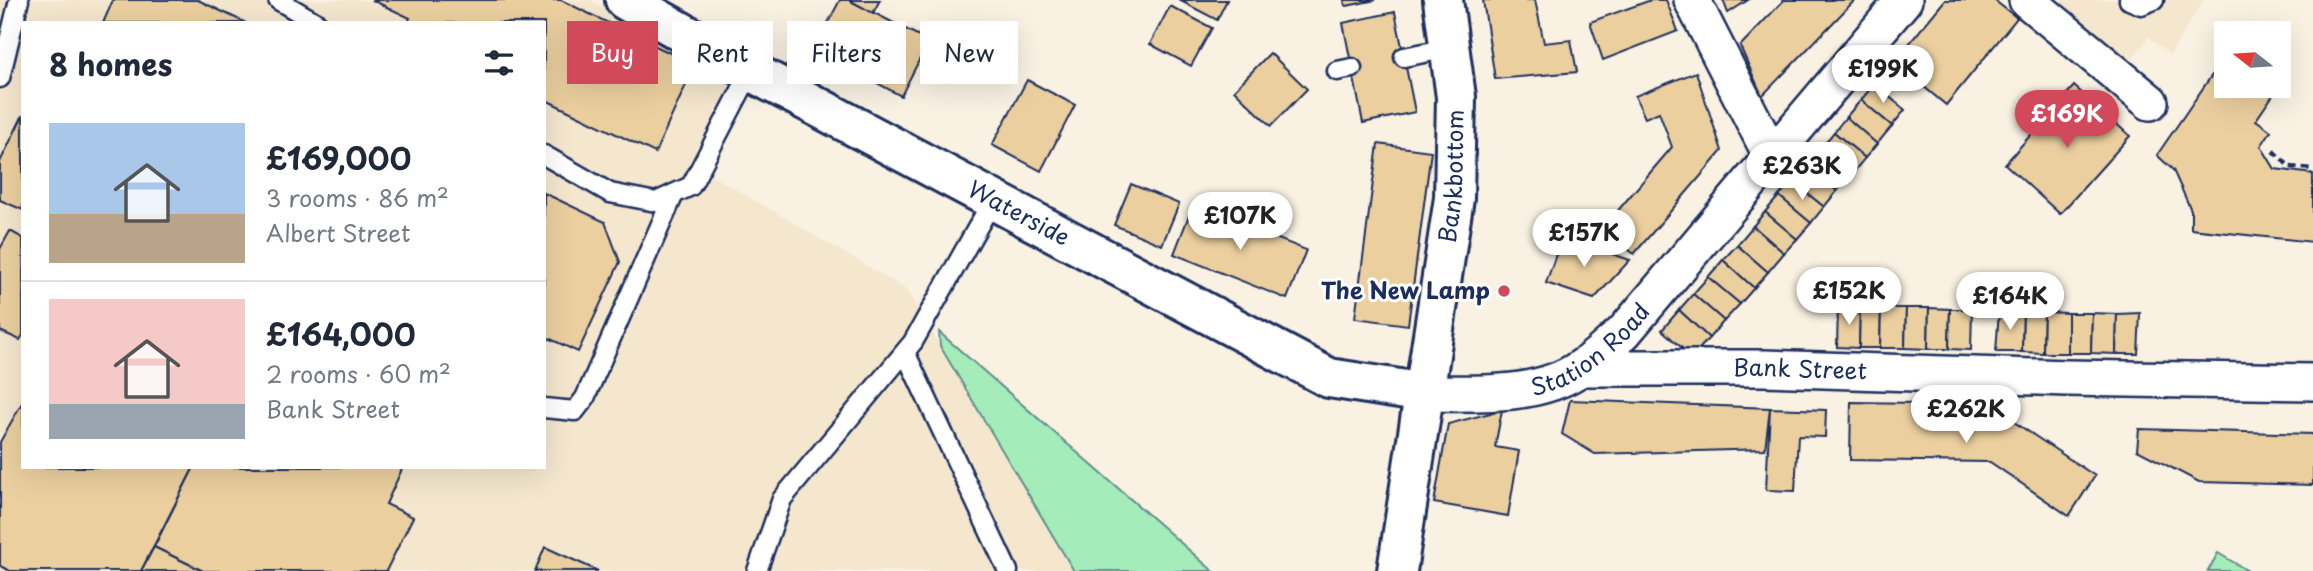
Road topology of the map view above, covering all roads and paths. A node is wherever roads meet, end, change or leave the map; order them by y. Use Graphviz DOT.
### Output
graph roads {
  1 [pos="19,0"];
  2 [pos="278,0"];
  3 [pos="1443,0"];
  4 [pos="1692,0"];
  5 [pos="1904,0"];
  6 [pos="2027,0"];
  7 [pos="2129,0"];
  8 [pos="2154,0"];
  9 [pos="642,4"];
  10 [pos="314,21"];
  11 [pos="672,22"];
  12 [pos="1449,48"];
  13 [pos="1404,57"];
  14 [pos="0,78"];
  15 [pos="773,83"];
  16 [pos="744,84"];
  17 [pos="2150,102"];
  18 [pos="2273,150"];
  19 [pos="546,156"];
  20 [pos="1772,157"];
  21 [pos="2313,169"];
  22 [pos="674,194"];
  23 [pos="993,200"];
  24 [pos="905,352"];
  25 [pos="1581,368"];
  26 [pos="2313,382"];
  27 [pos="1425,393"];
  28 [pos="546,408"];
  29 [pos="757,571"];
  30 [pos="1008,571"];
  31 [pos="1397,571"];
  1 -- 14 [label="lane"];
  2 -- 10 [label="lane"];
  3 -- 12 [label="street, Bankbottom"];
  4 -- 20 [label="street"];
  5 -- 20 [label="street, Station Road"];
  6 -- 17 [label="street"];
  7 -- 8 [label="lane"];
  9 -- 11 [label="street, Waterside"];
  12 -- 13 [label="lane"];
  12 -- 27 [label="street, Bankbottom"];
  15 -- 23 [label="street, Waterside"];
  16 -- 22 [label="lane"];
  18 -- 21 [label="path"];
  19 -- 22 [label="lane"];
  20 -- 25 [label="street, Station Road"];
  22 -- 28 [label="lane"];
  23 -- 24 [label="lane"];
  23 -- 27 [label="street, Waterside"];
  24 -- 29 [label="lane"];
  24 -- 30 [label="lane"];
  25 -- 26 [label="street, Bank Street"];
  25 -- 27 [label="street, Station Road"];
  27 -- 31 [label="street, Bankbottom"];
}
